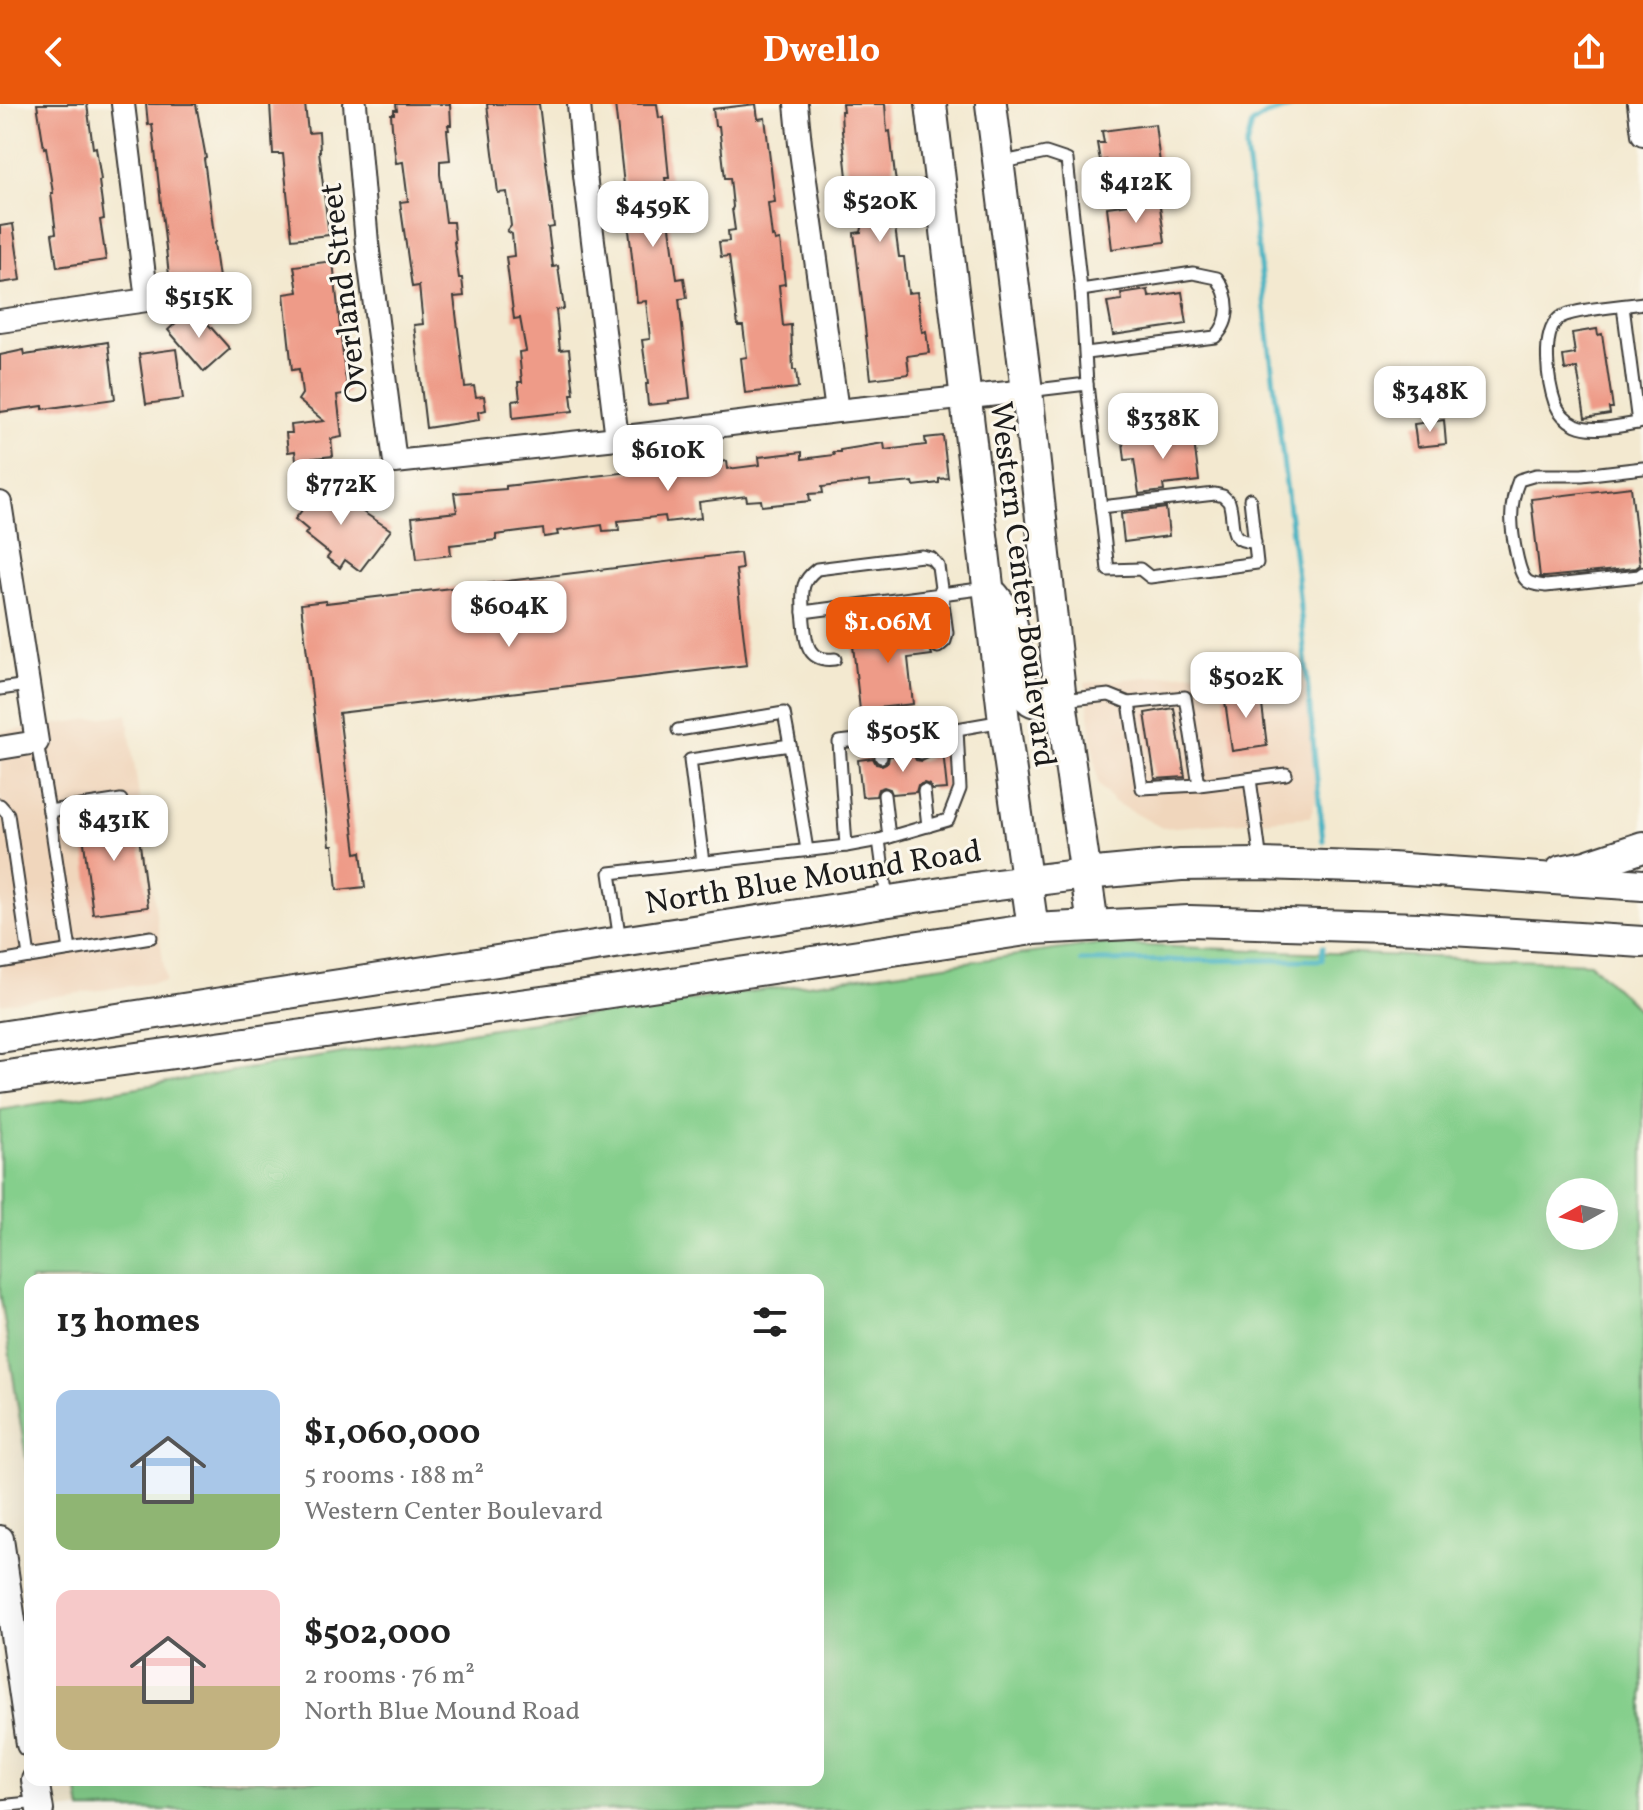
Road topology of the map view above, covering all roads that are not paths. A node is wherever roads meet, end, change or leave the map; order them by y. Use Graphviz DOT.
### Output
graph roads {
  1 [pos="123,104"];
  2 [pos="355,104"];
  3 [pos="579,104"];
  4 [pos="796,104"];
  5 [pos="931,104"];
  6 [pos="991,104"];
  7 [pos="1639,104"];
  8 [pos="1643,134"];
  9 [pos="999,163"];
  10 [pos="1081,290"];
  11 [pos="1643,303"];
  12 [pos="1623,306"];
  13 [pos="0,321"];
  14 [pos="1086,353"];
  15 [pos="1087,384"];
  16 [pos="1027,391"];
  17 [pos="965,398"];
  18 [pos="837,411"];
  19 [pos="1640,422"];
  20 [pos="617,438"];
  21 [pos="1643,468"];
  22 [pos="1250,499"];
  23 [pos="0,505"];
  24 [pos="1101,507"];
  25 [pos="1255,542"];
  26 [pos="1643,573"];
  27 [pos="988,587"];
  28 [pos="942,593"];
  29 [pos="803,612"];
  30 [pos="938,647"];
  31 [pos="835,659"];
  32 [pos="27,685"];
  33 [pos="0,689"];
  34 [pos="1061,701"];
  35 [pos="1129,703"];
  36 [pos="1004,721"];
  37 [pos="957,729"];
  38 [pos="678,730"];
  39 [pos="920,733"];
  40 [pos="880,738"];
  41 [pos="37,742"];
  42 [pos="790,745"];
  43 [pos="0,748"];
  44 [pos="921,753"];
  45 [pos="881,757"];
  46 [pos="1286,774"];
  47 [pos="1250,779"];
  48 [pos="1199,785"];
  49 [pos="924,791"];
  50 [pos="884,795"];
  51 [pos="121,800"];
  52 [pos="0,805"];
  53 [pos="49,811"];
  54 [pos="928,826"];
  55 [pos="884,838"];
  56 [pos="846,846"];
  57 [pos="1643,847"];
  58 [pos="807,850"];
  59 [pos="703,862"];
  60 [pos="1261,864"];
  61 [pos="1085,874"];
  62 [pos="1519,877"];
  63 [pos="1026,880"];
  64 [pos="1643,885"];
  65 [pos="888,901"];
  66 [pos="1093,925"];
  67 [pos="1033,929"];
  68 [pos="151,937"];
  69 [pos="1596,938"];
  70 [pos="621,941"];
  71 [pos="1643,942"];
  72 [pos="70,950"];
  73 [pos="29,957"];
  74 [pos="1643,957"];
  75 [pos="0,962"];
  76 [pos="0,1037"];
  77 [pos="0,1077"];
  78 [pos="0,1539"];
  79 [pos="24,1703"];
  80 [pos="38,1797"];
  81 [pos="0,1806"];
  1 -- 13 [label="street"];
  2 -- 20 [label="street, Overland Street"];
  3 -- 20 [label="street"];
  4 -- 18 [label="street"];
  5 -- 17 [label="main road, Western Center Boulevard"];
  6 -- 9 [label="main road, Western Center Boulevard"];
  7 -- 8 [label="street"];
  9 -- 10 [label="lane"];
  9 -- 16 [label="main road, Western Center Boulevard"];
  10 -- 14 [label="lane"];
  10 -- 14 [label="lane"];
  11 -- 12 [label="lane"];
  12 -- 19 [label="lane"];
  12 -- 19 [label="lane"];
  14 -- 15 [label="lane"];
  15 -- 16 [label="lane"];
  15 -- 24 [label="lane"];
  16 -- 17 [label="street, Overland Street"];
  16 -- 34 [label="main road, Western Center Boulevard"];
  17 -- 18 [label="street, Overland Street"];
  17 -- 27 [label="main road, Western Center Boulevard"];
  18 -- 20 [label="street, Overland Street"];
  21 -- 26 [label="lane"];
  22 -- 25 [label="lane"];
  23 -- 32 [label="street"];
  24 -- 25 [label="lane"];
  24 -- 25 [label="lane"];
  27 -- 28 [label="lane"];
  27 -- 34 [label="main road"];
  27 -- 36 [label="main road, Western Center Boulevard"];
  28 -- 29 [label="lane"];
  28 -- 29 [label="lane"];
  28 -- 30 [label="lane"];
  29 -- 31 [label="lane"];
  32 -- 33 [label="lane"];
  32 -- 41 [label="street"];
  34 -- 35 [label="lane"];
  34 -- 61 [label="main road, Western Center Boulevard"];
  35 -- 48 [label="lane"];
  35 -- 48 [label="lane"];
  36 -- 37 [label="lane"];
  36 -- 63 [label="main road, Western Center Boulevard"];
  37 -- 39 [label="lane"];
  37 -- 54 [label="lane"];
  38 -- 42 [label="lane"];
  39 -- 40 [label="lane"];
  39 -- 44 [label="lane"];
  40 -- 45 [label="lane"];
  40 -- 56 [label="lane"];
  41 -- 43 [label="street"];
  41 -- 53 [label="lane"];
  42 -- 58 [label="lane"];
  42 -- 59 [label="lane"];
  46 -- 47 [label="lane"];
  47 -- 48 [label="lane"];
  47 -- 60 [label="lane"];
  49 -- 54 [label="lane"];
  50 -- 55 [label="lane"];
  51 -- 53 [label="lane"];
  52 -- 73 [label="lane"];
  53 -- 72 [label="lane"];
  54 -- 55 [label="lane"];
  55 -- 56 [label="lane"];
  55 -- 65 [label="lane"];
  56 -- 58 [label="lane"];
  57 -- 62 [label="main road"];
  58 -- 59 [label="lane"];
  59 -- 70 [label="lane"];
  60 -- 61 [label="main road, North Blue Mound Road"];
  60 -- 62 [label="main road, North Blue Mound Road"];
  61 -- 63 [label="main road, North Blue Mound Road"];
  61 -- 66 [label="main road, Western Center Boulevard"];
  62 -- 64 [label="main road, North Blue Mound Road"];
  63 -- 65 [label="main road, North Blue Mound Road"];
  63 -- 67 [label="main road, Western Center Boulevard"];
  65 -- 70 [label="main road, North Blue Mound Road"];
  66 -- 67 [label="main road"];
  66 -- 69 [label="main road"];
  67 -- 77 [label="main road"];
  68 -- 72 [label="lane"];
  69 -- 71 [label="main road"];
  69 -- 74 [label="main road"];
  70 -- 76 [label="main road, North Blue Mound Road"];
  72 -- 73 [label="lane"];
  73 -- 75 [label="lane"];
  78 -- 79 [label="street"];
  80 -- 81 [label="lane"];
}
